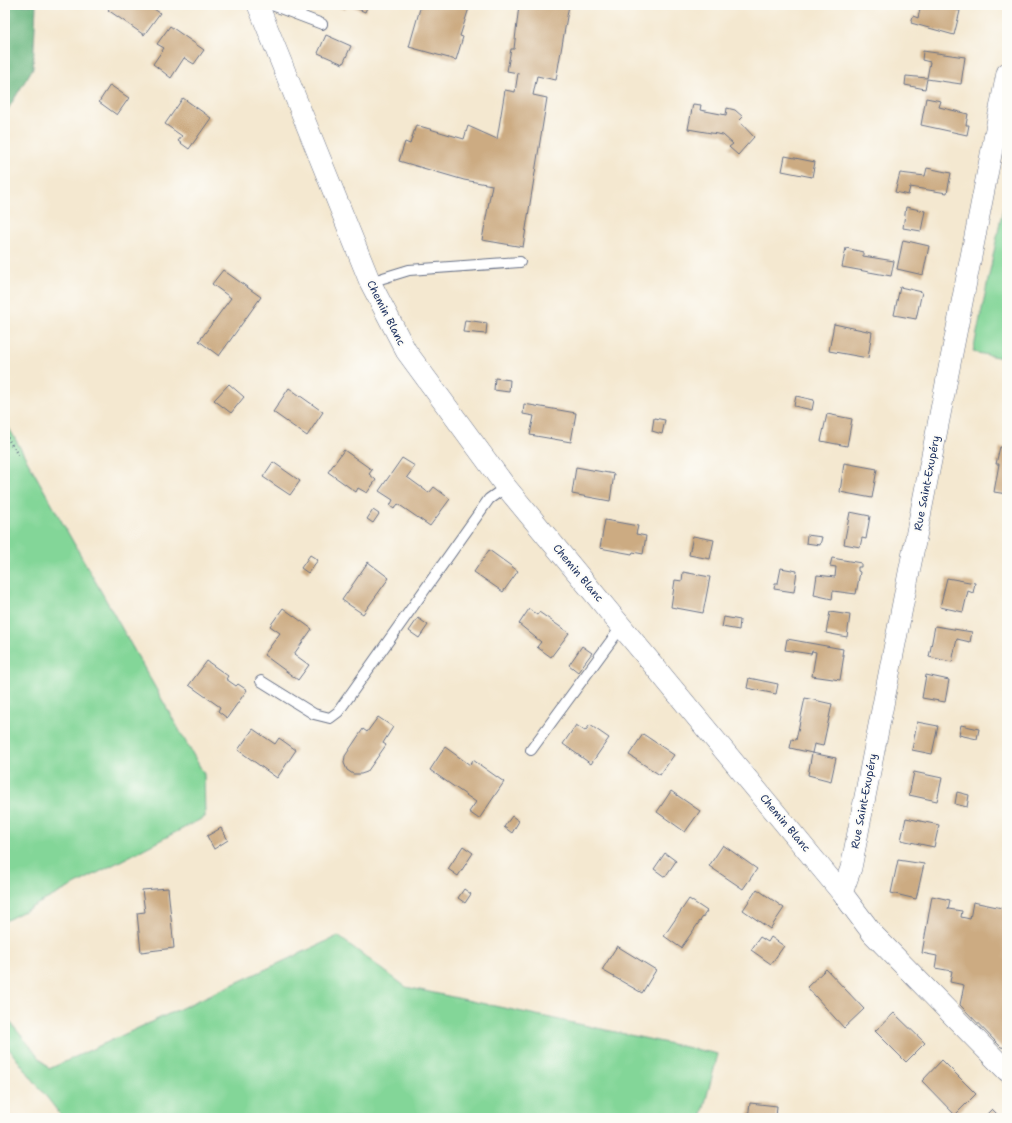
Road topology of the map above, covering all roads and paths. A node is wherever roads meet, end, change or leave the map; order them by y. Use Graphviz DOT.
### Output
graph roads {
  1 [pos="259,6"];
  2 [pos="322,24"];
  3 [pos="1007,73"];
  4 [pos="520,262"];
  5 [pos="370,282"];
  6 [pos="5,434"];
  7 [pos="18,456"];
  8 [pos="506,487"];
  9 [pos="622,626"];
  10 [pos="260,681"];
  11 [pos="532,750"];
  12 [pos="842,893"];
  13 [pos="1007,1071"];
  1 -- 2 [label="lane"];
  1 -- 5 [label="street, Chemin Blanc"];
  3 -- 12 [label="street, Rue Saint-Exupéry"];
  4 -- 5 [label="lane"];
  5 -- 8 [label="street, Chemin Blanc"];
  6 -- 7 [label="path"];
  8 -- 9 [label="street, Chemin Blanc"];
  8 -- 10 [label="lane"];
  9 -- 11 [label="lane"];
  9 -- 12 [label="street, Chemin Blanc"];
  12 -- 13 [label="street, Chemin Blanc"];
}
